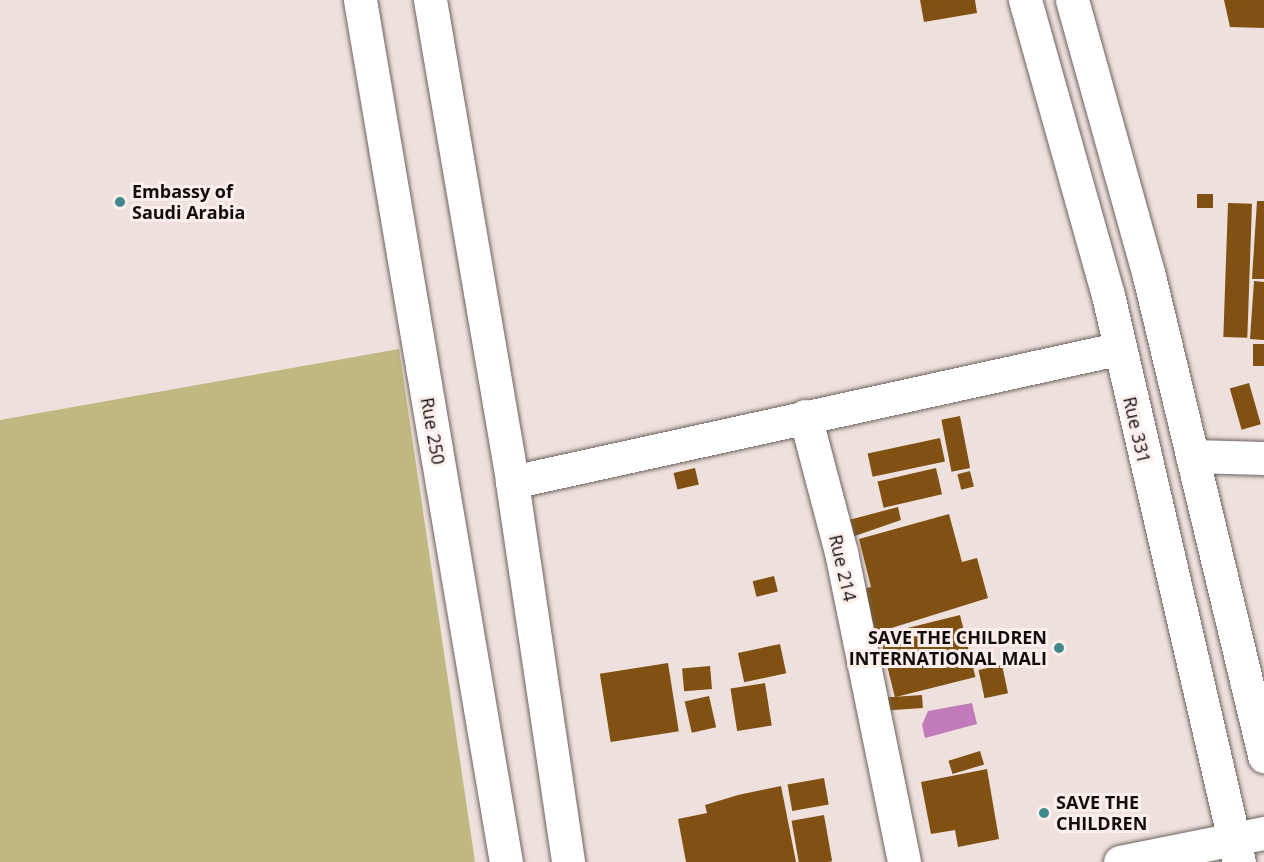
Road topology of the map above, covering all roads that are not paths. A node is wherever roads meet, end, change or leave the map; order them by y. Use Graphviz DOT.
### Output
graph roads {
  1 [pos="360,0"];
  2 [pos="430,0"];
  3 [pos="1025,0"];
  4 [pos="1072,0"];
  5 [pos="1117,349"];
  6 [pos="805,416"];
  7 [pos="1192,456"];
  8 [pos="1264,458"];
  9 [pos="512,482"];
  10 [pos="1264,756"];
  11 [pos="1246,844"];
  12 [pos="506,862"];
  13 [pos="568,862"];
  14 [pos="904,862"];
  15 [pos="1120,862"];
  1 -- 12 [label="street, Rue 250"];
  2 -- 9 [label="street"];
  3 -- 5 [label="street, Rue 331"];
  4 -- 7 [label="street"];
  5 -- 6 [label="street"];
  5 -- 11 [label="street, Rue 331"];
  6 -- 9 [label="street"];
  6 -- 14 [label="street, Rue 214"];
  7 -- 8 [label="street"];
  7 -- 10 [label="street"];
  9 -- 13 [label="street"];
  11 -- 15 [label="street"];
}
